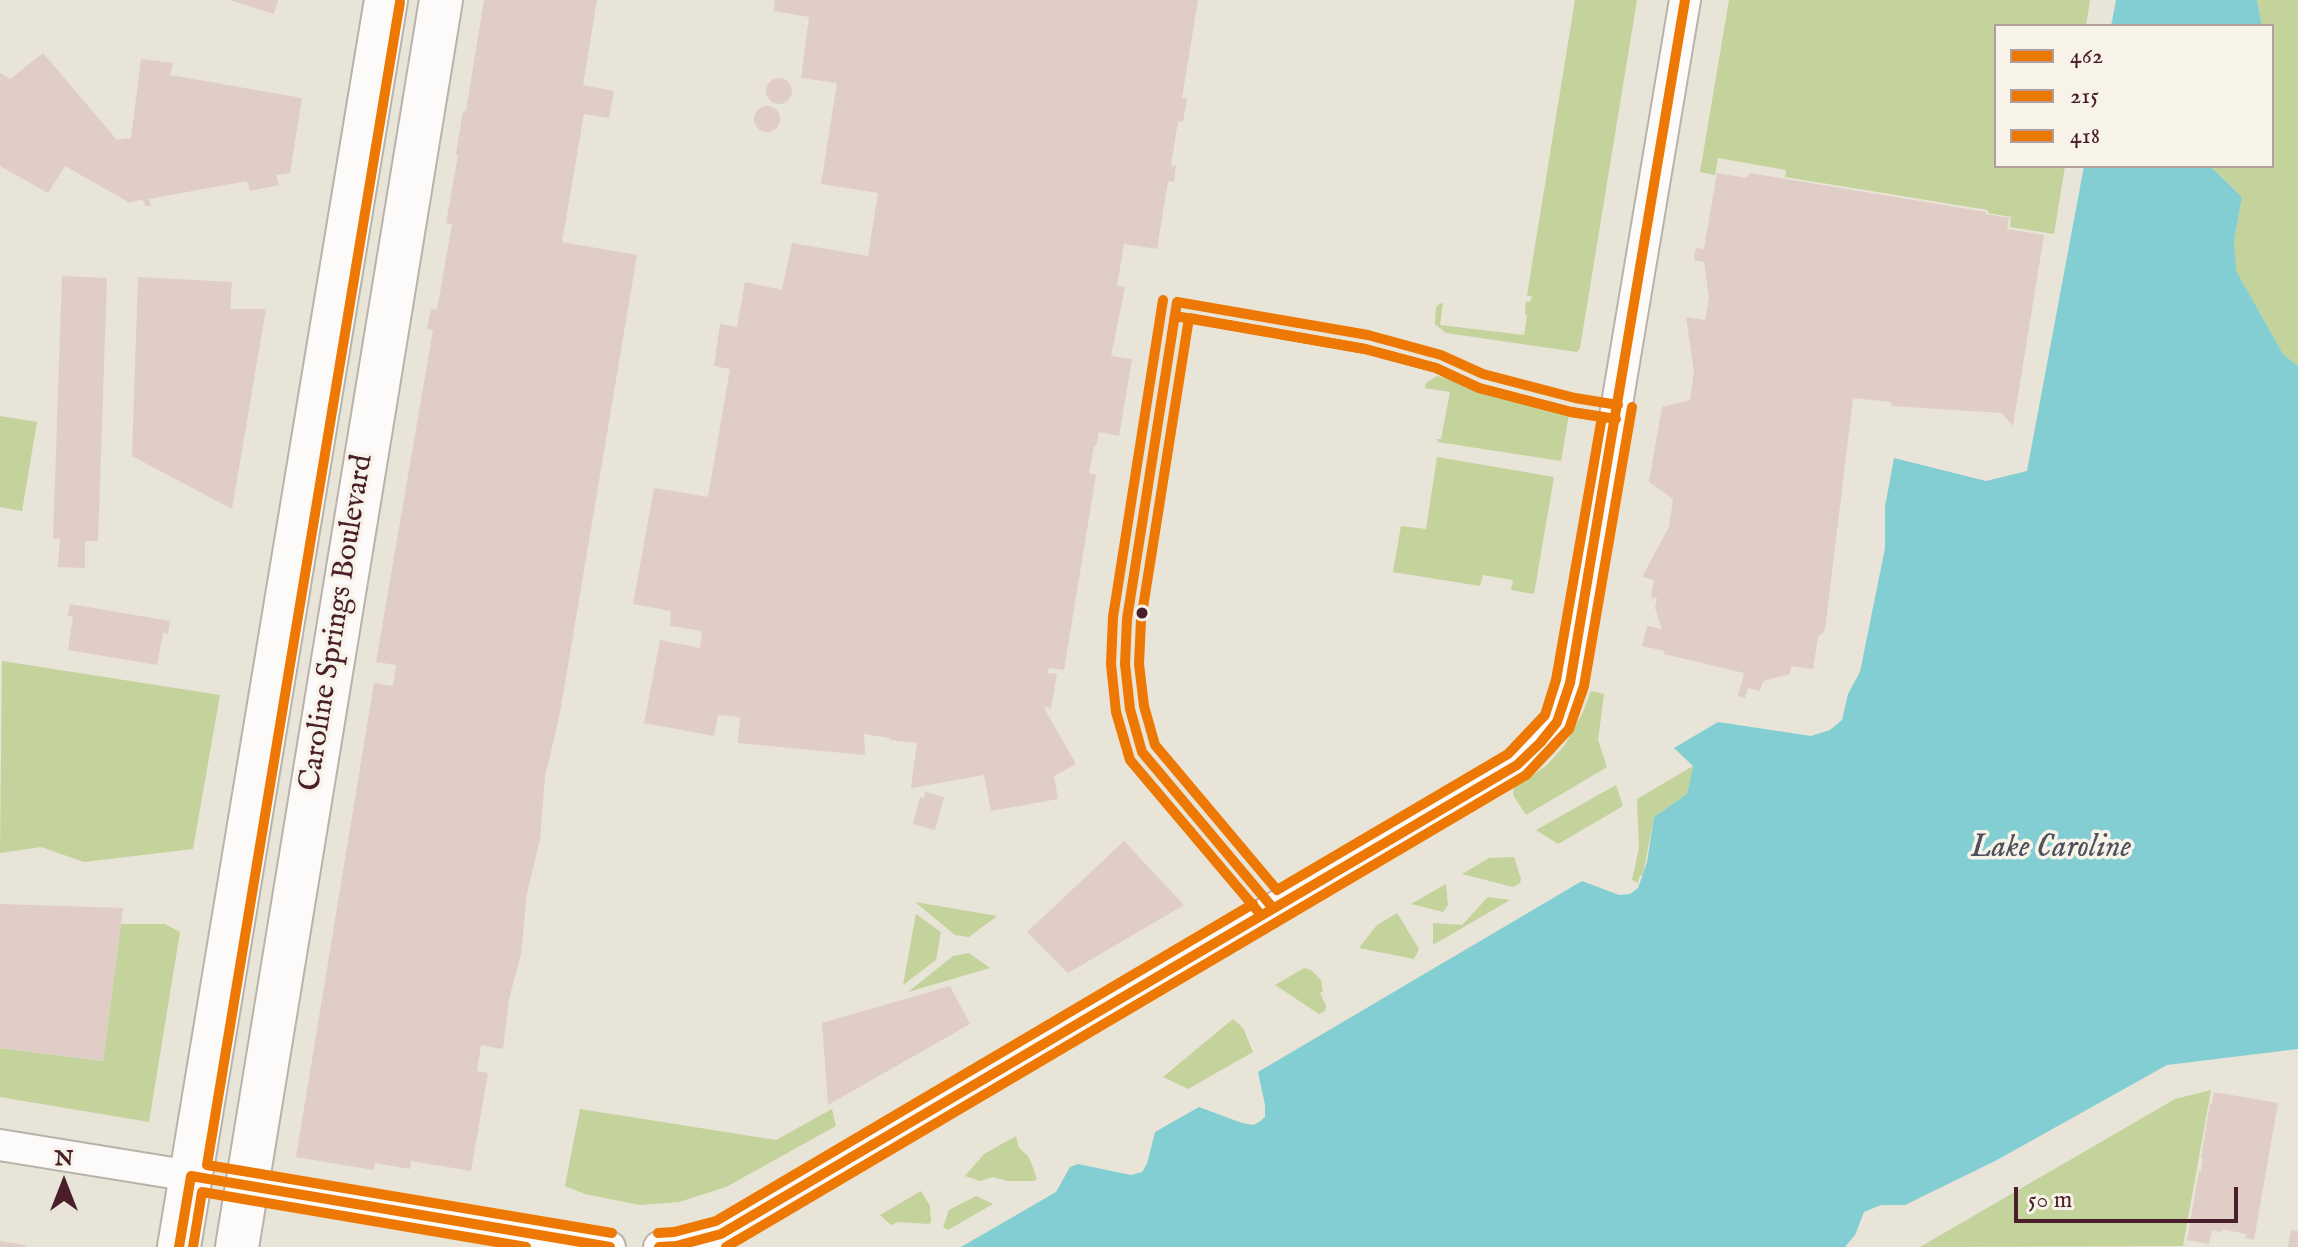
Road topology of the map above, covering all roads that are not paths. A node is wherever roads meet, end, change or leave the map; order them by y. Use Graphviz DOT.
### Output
graph roads {
  1 [pos="386,0"];
  2 [pos="441,0"];
  3 [pos="1685,0"];
  4 [pos="0,1145"];
  5 [pos="191,1176"];
  6 [pos="247,1187"];
  7 [pos="179,1247"];
  8 [pos="237,1247"];
  9 [pos="610,1247"];
  10 [pos="659,1247"];
  1 -- 5 [label="main road, Caroline Springs Boulevard"];
  2 -- 6 [label="main road, Caroline Springs Boulevard"];
  3 -- 10 [label="street"];
  4 -- 5 [label="street"];
  5 -- 6 [label="main road"];
  5 -- 7 [label="main road, Caroline Springs Boulevard"];
  6 -- 8 [label="main road, Caroline Springs Boulevard"];
  6 -- 9 [label="street"];
}
